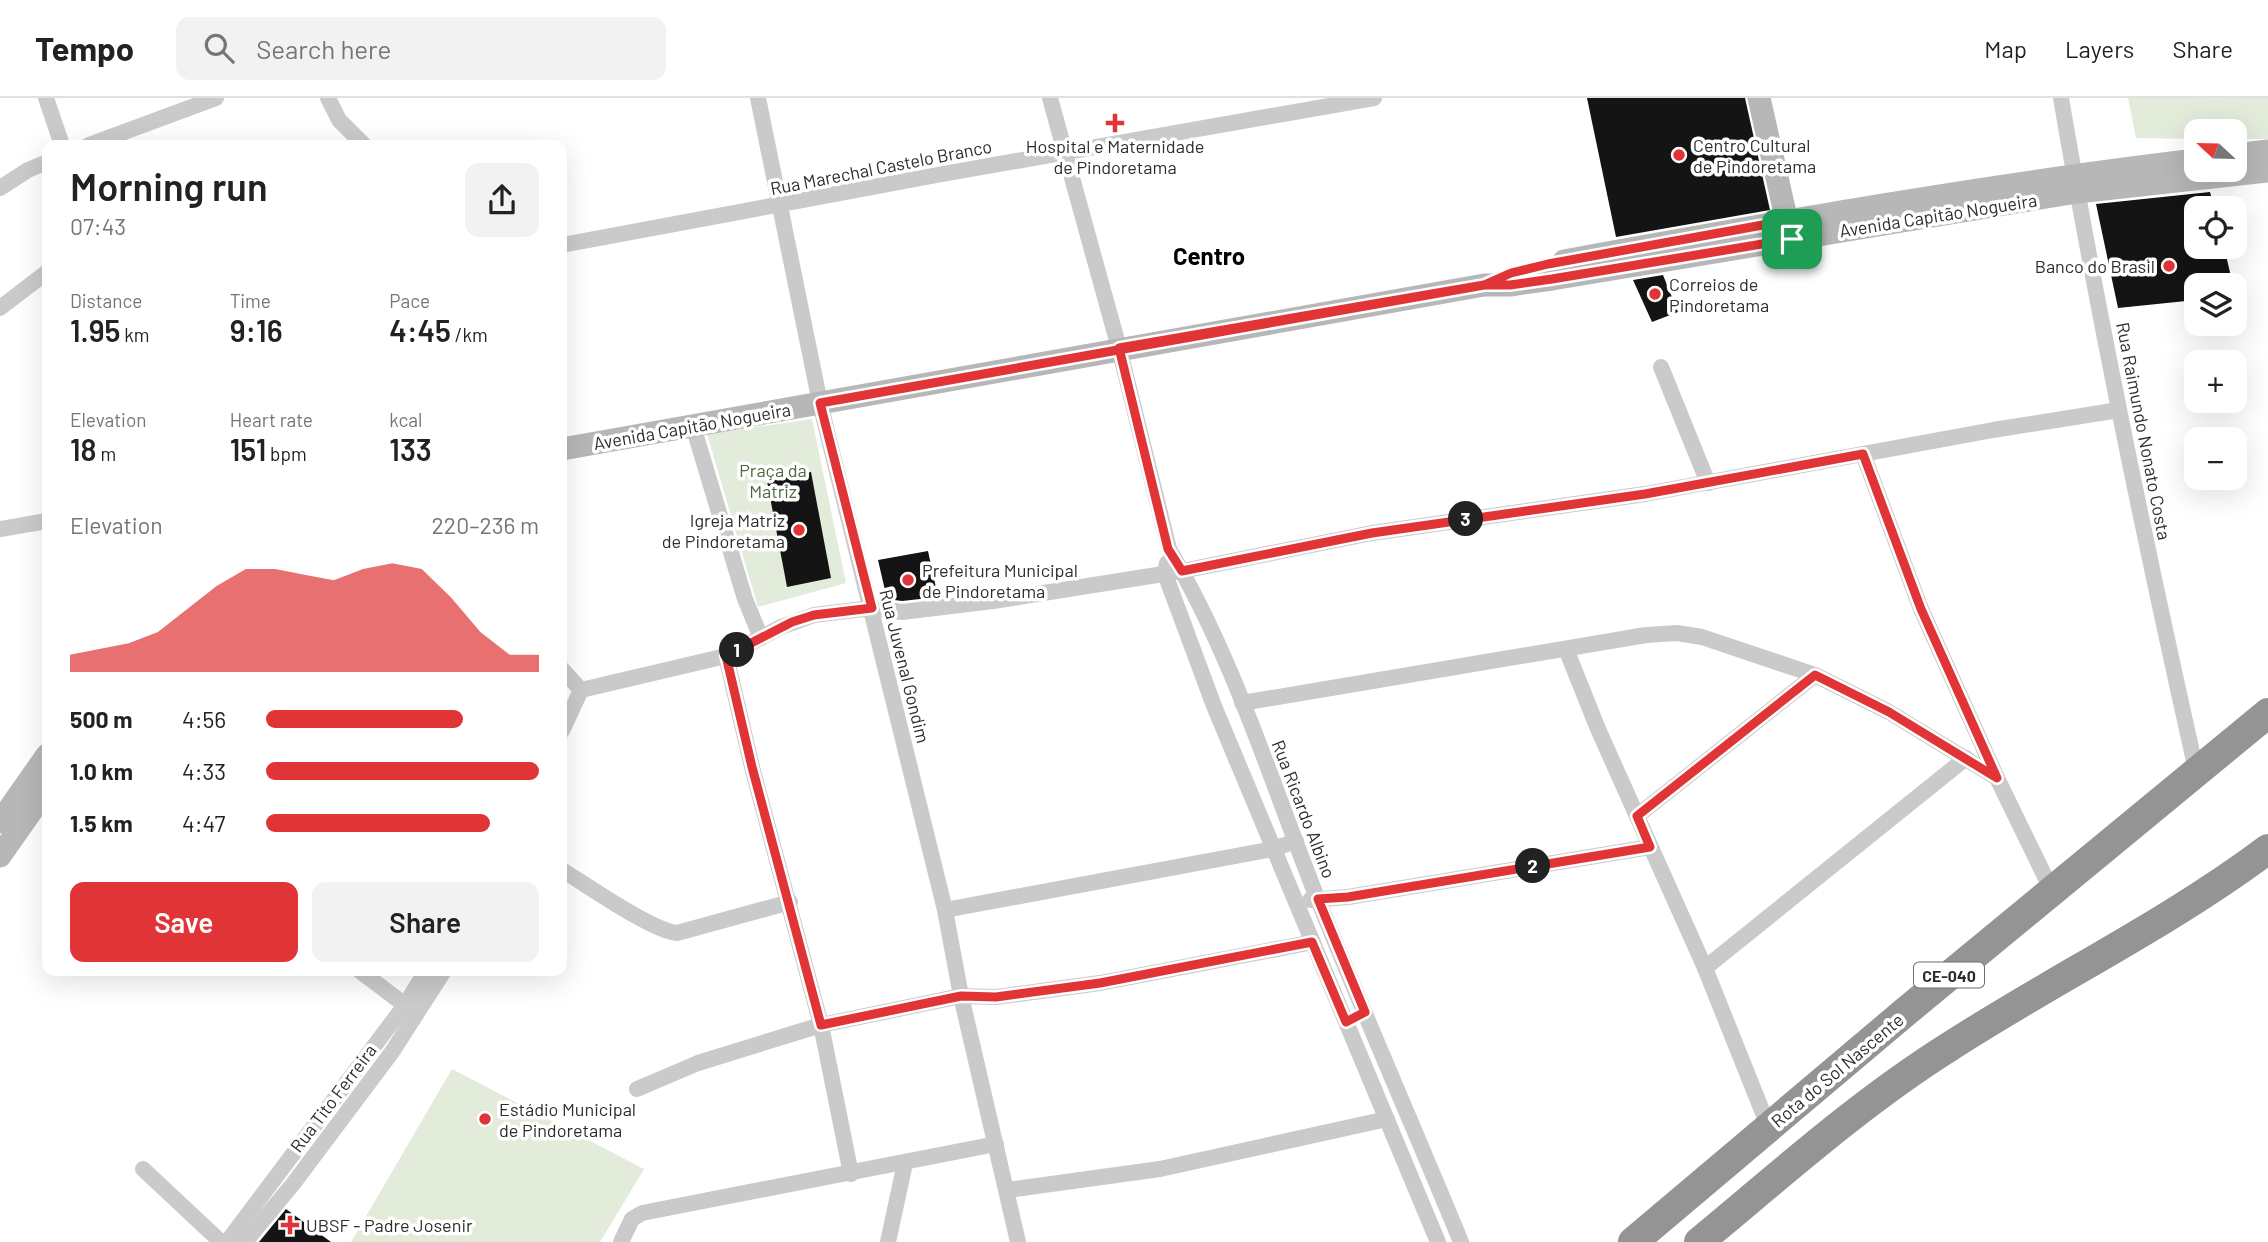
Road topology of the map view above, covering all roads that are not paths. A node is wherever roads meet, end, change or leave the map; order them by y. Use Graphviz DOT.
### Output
graph roads {
  1 [pos="46,98"];
  2 [pos="216,98"];
  3 [pos="328,98"];
  4 [pos="758,98"];
  5 [pos="1050,98"];
  6 [pos="1374,98"];
  7 [pos="1759,98"];
  8 [pos="2061,98"];
  9 [pos="60,140"];
  10 [pos="103,140"];
  11 [pos="360,140"];
  12 [pos="2268,151"];
  13 [pos="1066,154"];
  14 [pos="2247,154"];
  15 [pos="2184,162"];
  16 [pos="42,164"];
  17 [pos="2268,171"];
  18 [pos="2076,183"];
  19 [pos="0,188"];
  20 [pos="781,206"];
  21 [pos="1789,230"];
  22 [pos="567,244"];
  23 [pos="42,276"];
  24 [pos="0,308"];
  25 [pos="1119,348"];
  26 [pos="1661,366"];
  27 [pos="820,403"];
  28 [pos="2119,410"];
  29 [pos="693,426"];
  30 [pos="567,448"];
  31 [pos="1863,454"];
  32 [pos="1708,483"];
  33 [pos="42,522"];
  34 [pos="0,528"];
  35 [pos="1168,549"];
  36 [pos="1182,571"];
  37 [pos="1165,574"];
  38 [pos="872,608"];
  39 [pos="761,638"];
  40 [pos="1566,649"];
  41 [pos="726,656"];
  42 [pos="567,675"];
  43 [pos="1815,675"];
  44 [pos="581,690"];
  45 [pos="1242,703"];
  46 [pos="2268,713"];
  47 [pos="567,720"];
  48 [pos="1966,758"];
  49 [pos="42,762"];
  50 [pos="2196,770"];
  51 [pos="1997,778"];
  52 [pos="42,796"];
  53 [pos="1637,816"];
  54 [pos="0,822"];
  55 [pos="1296,841"];
  56 [pos="1650,847"];
  57 [pos="1273,849"];
  58 [pos="2268,849"];
  59 [pos="0,856"];
  60 [pos="567,873"];
  61 [pos="2052,891"];
  62 [pos="1318,899"];
  63 [pos="790,902"];
  64 [pos="1296,902"];
  65 [pos="945,910"];
  66 [pos="1312,942"];
  67 [pos="1704,968"];
  68 [pos="367,976"];
  69 [pos="423,976"];
  70 [pos="441,976"];
  71 [pos="961,996"];
  72 [pos="405,1005"];
  73 [pos="1365,1012"];
  74 [pos="1346,1022"];
  75 [pos="821,1025"];
  76 [pos="637,1089"];
  77 [pos="1387,1119"];
  78 [pos="1769,1128"];
  79 [pos="996,1144"];
  80 [pos="905,1163"];
  81 [pos="143,1169"];
  82 [pos="851,1174"];
  83 [pos="1008,1190"];
  84 [pos="221,1242"];
  85 [pos="227,1242"];
  86 [pos="245,1242"];
  87 [pos="621,1242"];
  88 [pos="888,1242"];
  89 [pos="1018,1242"];
  90 [pos="1438,1242"];
  91 [pos="1461,1242"];
  92 [pos="1633,1242"];
  93 [pos="1699,1242"];
  1 -- 9 [label="street"];
  2 -- 10 [label="street"];
  3 -- 11 [label="street"];
  4 -- 20 [label="street, Rua Juvenal Gondim"];
  5 -- 13 [label="street, Rua Ricardo Albino"];
  6 -- 13 [label="street, Rua Marechal Castelo Branco"];
  7 -- 21 [label="main road"];
  8 -- 18 [label="street, Rua Raimundo Nonato Costa"];
  12 -- 14 [label="main road"];
  13 -- 20 [label="street, Rua Marechal Castelo Branco"];
  13 -- 25 [label="street, Rua Ricardo Albino"];
  15 -- 18 [label="main road, Avenida Capitão Nogueira"];
  16 -- 19 [label="street"];
  17 -- 18 [label="main road, Avenida Capitão Nogueira"];
  18 -- 21 [label="main road, Avenida Capitão Nogueira"];
  18 -- 28 [label="street, Rua Raimundo Nonato Costa"];
  20 -- 22 [label="street, Rua Marechal Castelo Branco"];
  20 -- 27 [label="street, Rua Juvenal Gondim"];
  21 -- 25 [label="main road, Avenida Capitão Nogueira"];
  23 -- 24 [label="street"];
  25 -- 27 [label="main road, Avenida Capitão Nogueira"];
  25 -- 35 [label="street, Rua Ricardo Albino"];
  26 -- 32 [label="street"];
  27 -- 29 [label="main road, Avenida Capitão Nogueira"];
  27 -- 38 [label="street, Rua Juvenal Gondim"];
  28 -- 31 [label="street"];
  28 -- 50 [label="street, Rua Raimundo Nonato Costa"];
  29 -- 30 [label="main road, Avenida Capitão Nogueira"];
  29 -- 39 [label="street"];
  31 -- 32 [label="street"];
  31 -- 51 [label="street"];
  32 -- 36 [label="street"];
  33 -- 34 [label="street"];
  35 -- 36 [label="street, Rua Ricardo Albino"];
  35 -- 37 [label="street, Rua Ricardo Albino"];
  36 -- 37 [label="street"];
  36 -- 45 [label="street, Rua Ricardo Albino"];
  37 -- 38 [label="street"];
  37 -- 57 [label="street, Rua Ricardo Albino"];
  38 -- 39 [label="street"];
  38 -- 65 [label="street, Rua Juvenal Gondim"];
  39 -- 41 [label="street"];
  40 -- 43 [label="street"];
  40 -- 45 [label="street"];
  40 -- 53 [label="street"];
  41 -- 44 [label="street"];
  41 -- 63 [label="street"];
  42 -- 44 [label="street"];
  43 -- 48 [label="street"];
  43 -- 53 [label="street"];
  44 -- 47 [label="street"];
  45 -- 55 [label="street, Rua Ricardo Albino"];
  46 -- 50 [label="highway, Rota do Sol Nascente / CE-040"];
  48 -- 51 [label="street"];
  48 -- 67 [label="street"];
  49 -- 54 [label="main road"];
  50 -- 61 [label="highway, Rota do Sol Nascente / CE-040"];
  51 -- 61 [label="street"];
  52 -- 59 [label="main road"];
  53 -- 56 [label="street"];
  55 -- 57 [label="street"];
  55 -- 62 [label="street, Rua Ricardo Albino"];
  56 -- 62 [label="street"];
  56 -- 67 [label="street"];
  57 -- 64 [label="street, Rua Ricardo Albino"];
  57 -- 65 [label="street"];
  58 -- 93 [label="highway"];
  60 -- 63 [label="street"];
  61 -- 78 [label="highway, Rota do Sol Nascente / CE-040"];
  62 -- 64 [label="street"];
  62 -- 73 [label="street, Rua Ricardo Albino"];
  63 -- 75 [label="street"];
  64 -- 66 [label="street, Rua Ricardo Albino"];
  65 -- 71 [label="street, Rua Juvenal Gondim"];
  66 -- 71 [label="street"];
  66 -- 74 [label="street, Rua Ricardo Albino"];
  67 -- 78 [label="street"];
  68 -- 72 [label="street"];
  69 -- 72 [label="street, Rua Tito Ferreira"];
  70 -- 86 [label="street, Rua Tito Ferreira"];
  71 -- 75 [label="street"];
  71 -- 79 [label="street, Rua Juvenal Gondim"];
  72 -- 85 [label="street, Rua Tito Ferreira"];
  73 -- 74 [label="street"];
  73 -- 91 [label="street, Rua Ricardo Albino"];
  74 -- 77 [label="street, Rua Ricardo Albino"];
  75 -- 76 [label="street"];
  75 -- 82 [label="street"];
  77 -- 83 [label="street"];
  77 -- 90 [label="street, Rua Ricardo Albino"];
  78 -- 92 [label="highway, Rota do Sol Nascente / CE-040"];
  79 -- 80 [label="street"];
  79 -- 83 [label="street, Rua Juvenal Gondim"];
  80 -- 82 [label="street"];
  80 -- 88 [label="street"];
  81 -- 84 [label="street"];
  82 -- 87 [label="street"];
  83 -- 89 [label="street, Rua Juvenal Gondim"];
}
